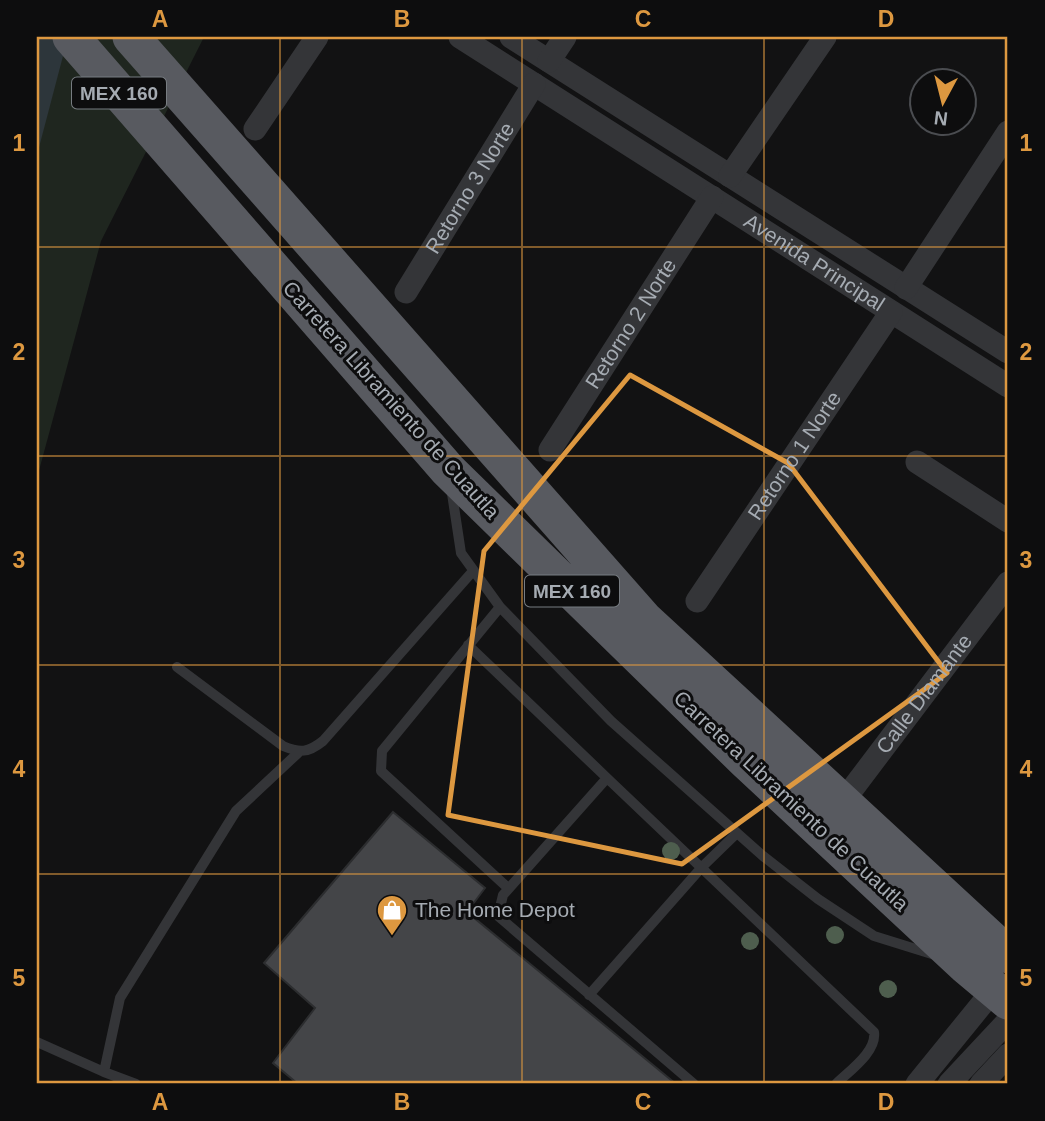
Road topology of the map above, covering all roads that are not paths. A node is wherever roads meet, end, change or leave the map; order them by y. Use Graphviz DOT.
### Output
graph roads {
  1 [pos="71,37"];
  2 [pos="131,37"];
  3 [pos="317,37"];
  4 [pos="460,37"];
  5 [pos="510,37"];
  6 [pos="565,37"];
  7 [pos="825,37"];
  8 [pos="549,61"];
  9 [pos="534,84"];
  10 [pos="635,116"];
  11 [pos="255,130"];
  12 [pos="1008,132"];
  13 [pos="621,139"];
  14 [pos="730,176"];
  15 [pos="712,197"];
  16 [pos="832,241"];
  17 [pos="815,263"];
  18 [pos="906,288"];
  19 [pos="406,292"];
  20 [pos="891,312"];
  21 [pos="1003,349"];
  22 [pos="983,370"];
  23 [pos="1008,386"];
  24 [pos="550,450"];
  25 [pos="917,462"];
  26 [pos="448,470"];
  27 [pos="1008,522"];
  28 [pos="473,571"];
  29 [pos="1008,583"];
  30 [pos="697,601"];
  31 [pos="500,607"];
  32 [pos="468,646"];
  33 [pos="177,667"];
  34 [pos="299,753"];
  35 [pos="607,778"];
  36 [pos="841,804"];
  37 [pos="737,833"];
  38 [pos="702,867"];
  39 [pos="508,888"];
  40 [pos="1008,955"];
  41 [pos="965,965"];
  42 [pos="589,995"];
  43 [pos="1004,1003"];
  44 [pos="37,1042"];
  45 [pos="1008,1055"];
  46 [pos="104,1072"];
  47 [pos="136,1084"];
  48 [pos="694,1084"];
  49 [pos="836,1084"];
  50 [pos="916,1084"];
  51 [pos="949,1084"];
  52 [pos="981,1084"];
  1 -- 26 [label="highway, Carretera Libramiento de Cuautla / MEX 160"];
  2 -- 36 [label="highway, Carretera Libramiento de Cuautla / MEX 160"];
  3 -- 11 [label="street"];
  4 -- 9 [label="street, Avenida Principal"];
  5 -- 8 [label="street, Avenida Principal"];
  6 -- 8 [label="street"];
  7 -- 14 [label="street"];
  8 -- 10 [label="street, Avenida Principal"];
  9 -- 13 [label="street, Avenida Principal"];
  9 -- 19 [label="street, Retorno 3 Norte"];
  10 -- 13 [label="street"];
  10 -- 14 [label="street, Avenida Principal"];
  12 -- 18 [label="street"];
  13 -- 15 [label="street, Avenida Principal"];
  14 -- 16 [label="street, Avenida Principal"];
  15 -- 17 [label="street, Avenida Principal"];
  15 -- 24 [label="street, Retorno 2 Norte"];
  16 -- 17 [label="street"];
  16 -- 18 [label="street, Avenida Principal"];
  17 -- 20 [label="street, Avenida Principal"];
  18 -- 21 [label="street, Avenida Principal"];
  20 -- 22 [label="street, Avenida Principal"];
  20 -- 30 [label="street, Retorno 1 Norte"];
  21 -- 22 [label="street"];
  22 -- 23 [label="street, Avenida Principal"];
  25 -- 27 [label="street"];
  26 -- 28 [label="lane"];
  26 -- 41 [label="highway, Carretera Libramiento de Cuautla / MEX 160"];
  28 -- 31 [label="lane"];
  28 -- 34 [label="lane"];
  29 -- 36 [label="street, Calle Diamante"];
  31 -- 32 [label="lane"];
  31 -- 37 [label="lane"];
  32 -- 35 [label="lane"];
  32 -- 39 [label="lane"];
  33 -- 34 [label="lane"];
  34 -- 46 [label="lane"];
  35 -- 38 [label="lane"];
  35 -- 39 [label="lane"];
  36 -- 40 [label="highway, Carretera Libramiento de Cuautla / MEX 160"];
  37 -- 38 [label="lane"];
  37 -- 41 [label="lane"];
  38 -- 42 [label="lane"];
  38 -- 49 [label="lane"];
  39 -- 42 [label="lane"];
  41 -- 43 [label="highway, Carretera Libramiento de Cuautla / MEX 160"];
  42 -- 48 [label="lane"];
  43 -- 50 [label="street"];
  43 -- 51 [label="street"];
  44 -- 46 [label="lane"];
  45 -- 52 [label="street"];
  46 -- 47 [label="lane"];
}
